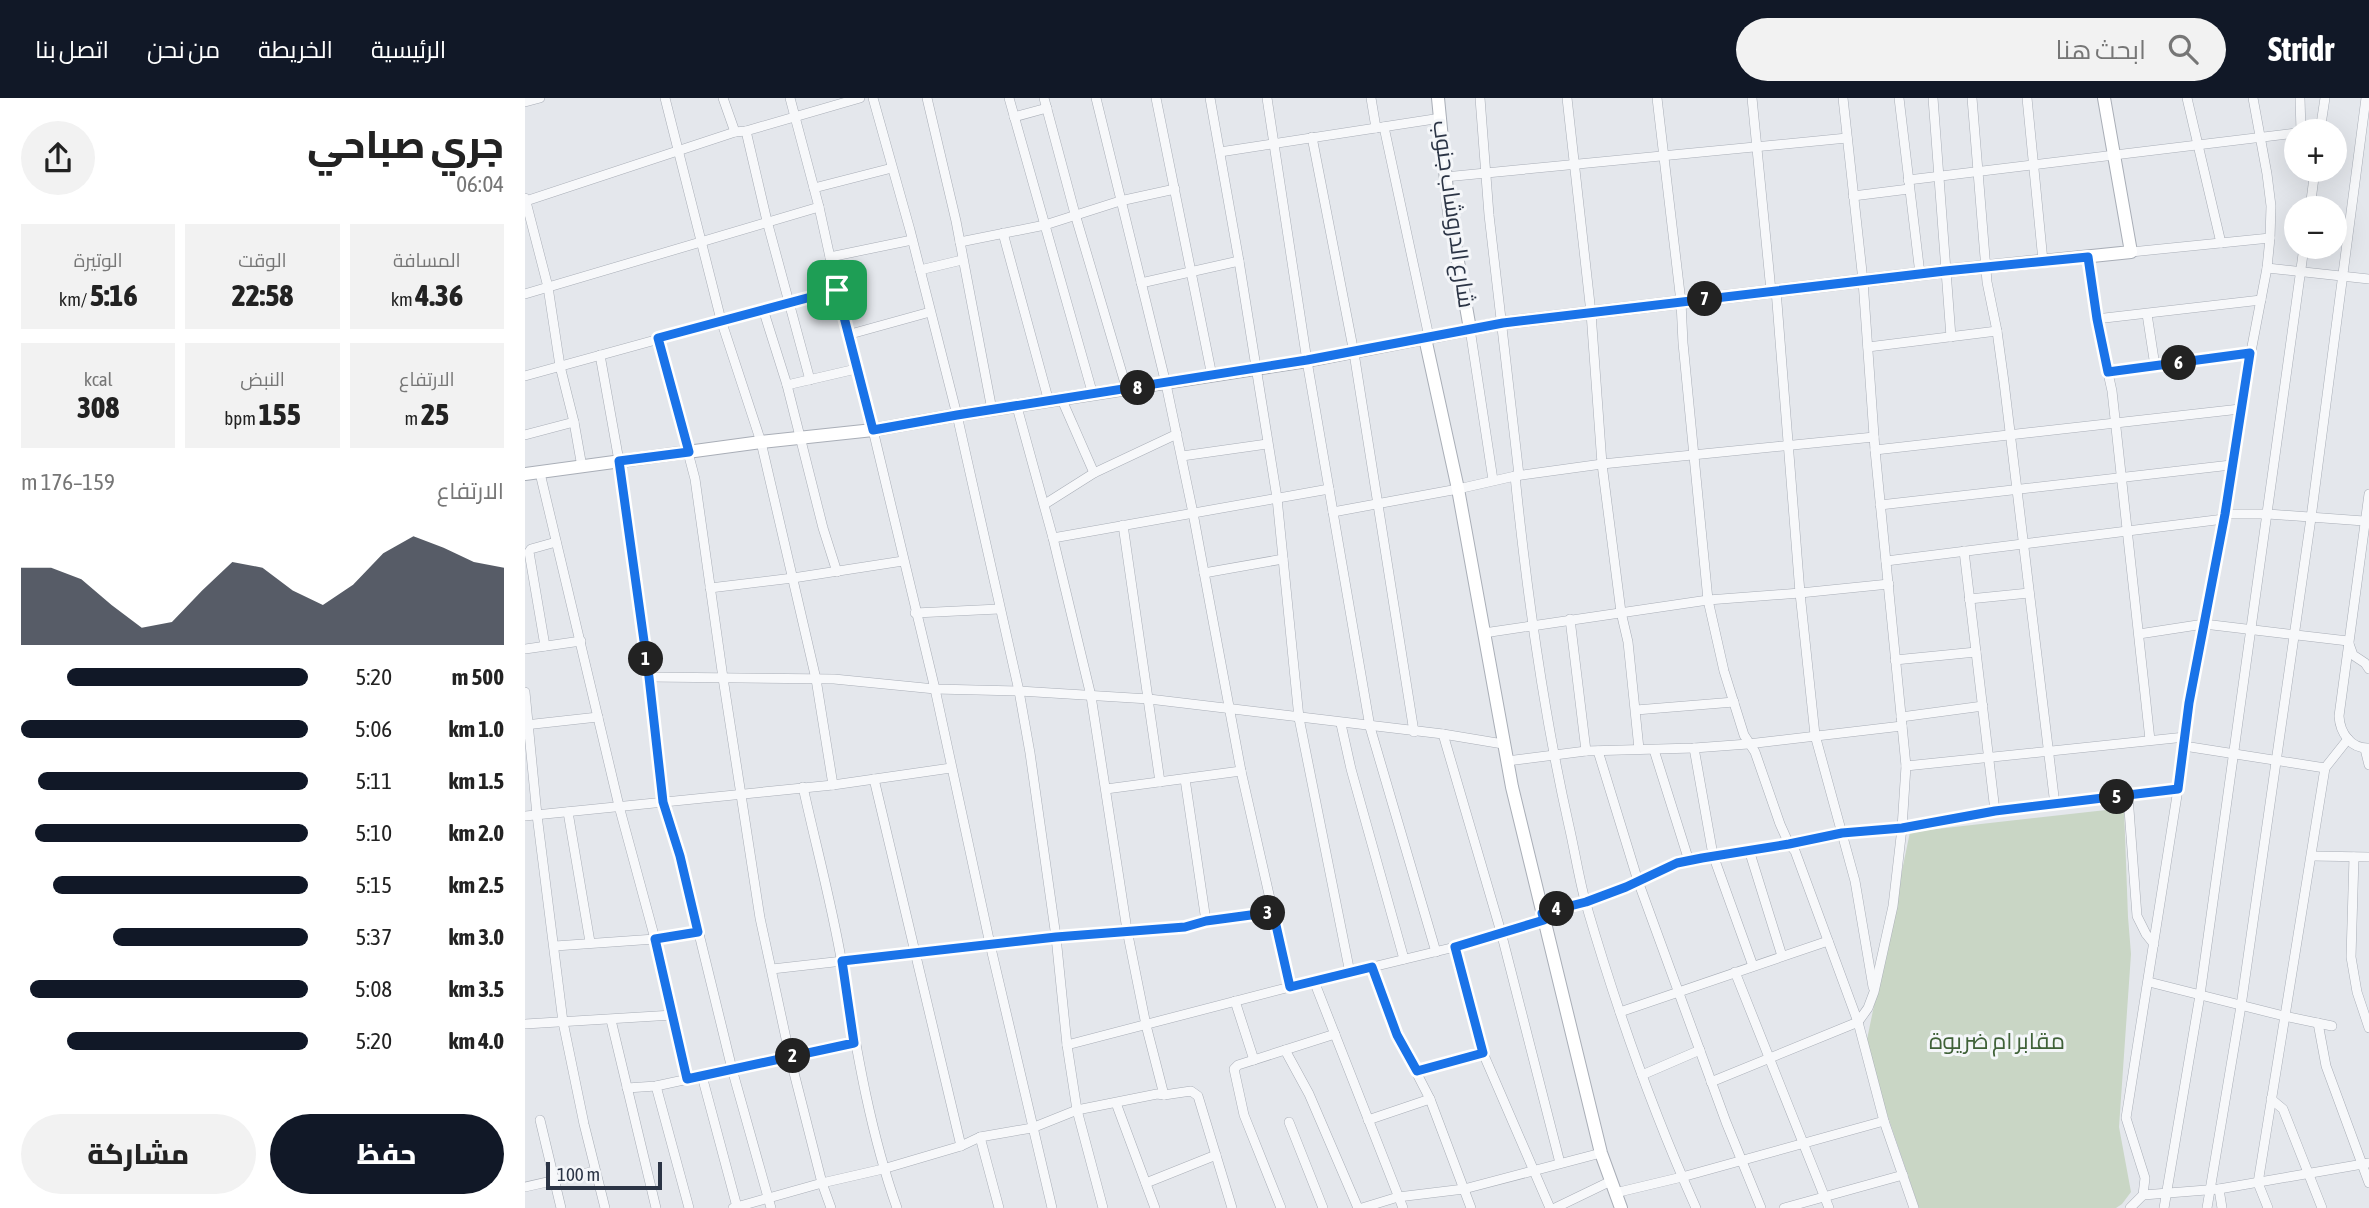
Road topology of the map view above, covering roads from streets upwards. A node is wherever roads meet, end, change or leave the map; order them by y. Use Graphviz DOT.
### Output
graph roads {
  1 [pos="540,98"];
  2 [pos="664,98"];
  3 [pos="723,98"];
  4 [pos="790,98"];
  5 [pos="860,98"];
  6 [pos="873,98"];
  7 [pos="927,98"];
  8 [pos="1009,98"];
  9 [pos="1095,98"];
  10 [pos="1156,98"];
  11 [pos="1210,98"];
  12 [pos="1267,98"];
  13 [pos="1371,98"];
  14 [pos="1438,98"];
  15 [pos="1480,98"];
  16 [pos="1567,98"];
  17 [pos="1657,98"];
  18 [pos="1752,98"];
  19 [pos="1843,98"];
  20 [pos="1899,98"];
  21 [pos="1934,98"];
  22 [pos="1972,98"];
  23 [pos="2027,98"];
  24 [pos="2104,98"];
  25 [pos="2187,98"];
  26 [pos="2253,98"];
  27 [pos="2300,98"];
  28 [pos="2325,98"];
  29 [pos="2366,98"];
  30 [pos="525,102"];
  31 [pos="1045,103"];
  32 [pos="795,116"];
  33 [pos="1014,117"];
  34 [pos="1441,118"];
  35 [pos="2299,119"];
  36 [pos="2322,119"];
  37 [pos="1380,128"];
  38 [pos="746,131"];
  39 [pos="735,132"];
  40 [pos="2284,134"];
  41 [pos="1312,137"];
  42 [pos="2261,137"];
  43 [pos="1847,138"];
  44 [pos="1273,142"];
  45 [pos="2197,145"];
  46 [pos="1756,147"];
  47 [pos="678,150"];
  48 [pos="1220,152"];
  49 [pos="2114,156"];
  50 [pos="1664,157"];
  51 [pos="2033,164"];
  52 [pos="1573,166"];
  53 [pos="892,168"];
  54 [pos="1978,171"];
  55 [pos="1486,173"];
  56 [pos="1938,176"];
  57 [pos="1445,177"];
  58 [pos="1908,185"];
  59 [pos="814,188"];
  60 [pos="1175,189"];
  61 [pos="1853,196"];
  62 [pos="526,199"];
  63 [pos="1121,201"];
  64 [pos="819,207"];
  65 [pos="1075,214"];
  66 [pos="767,221"];
  67 [pos="1045,225"];
  68 [pos="1003,233"];
  69 [pos="2270,238"];
  70 [pos="912,240"];
  71 [pos="700,242"];
  72 [pos="960,242"];
  73 [pos="2221,243"];
  74 [pos="2131,252"];
  75 [pos="831,257"];
  76 [pos="2088,257"];
  77 [pos="2303,259"];
  78 [pos="962,260"];
  79 [pos="1239,261"];
  80 [pos="2043,261"];
  81 [pos="1986,267"];
  82 [pos="2267,268"];
  83 [pos="920,270"];
  84 [pos="1191,271"];
  85 [pos="1945,271"];
  86 [pos="2301,272"];
  87 [pos="1920,274"];
  88 [pos="2342,276"];
  89 [pos="2369,279"];
  90 [pos="1863,281"];
  91 [pos="1142,283"];
  92 [pos="548,287"];
  93 [pos="837,290"];
  94 [pos="1774,291"];
  95 [pos="525,294"];
  96 [pos="2261,300"];
  97 [pos="789,302"];
  98 [pos="1681,302"];
  99 [pos="763,309"];
  100 [pos="930,312"];
  101 [pos="1591,313"];
  102 [pos="2147,313"];
  103 [pos="2097,319"];
  104 [pos="721,320"];
  105 [pos="1503,323"];
  106 [pos="1470,330"];
  107 [pos="1997,331"];
  108 [pos="847,335"];
  109 [pos="1951,337"];
  110 [pos="658,338"];
  111 [pos="1427,338"];
  112 [pos="1868,347"];
  113 [pos="1354,352"];
  114 [pos="2250,353"];
  115 [pos="600,355"];
  116 [pos="1307,360"];
  117 [pos="560,366"];
  118 [pos="2155,366"];
  119 [pos="856,369"];
  120 [pos="1255,369"];
  121 [pos="2108,372"];
  122 [pos="525,376"];
  123 [pos="1212,376"];
  124 [pos="810,380"];
  125 [pos="1166,384"];
  126 [pos="787,385"];
  127 [pos="1127,390"];
  128 [pos="1093,395"];
  129 [pos="1056,401"];
  130 [pos="1017,407"];
  131 [pos="2240,409"];
  132 [pos="992,410"];
  133 [pos="957,415"];
  134 [pos="574,422"];
  135 [pos="2116,424"];
  136 [pos="873,430"];
  137 [pos="1177,434"];
  138 [pos="525,435"];
  139 [pos="2010,436"];
  140 [pos="1874,437"];
  141 [pos="801,438"];
  142 [pos="761,442"];
  143 [pos="1267,444"];
  144 [pos="1788,445"];
  145 [pos="1875,450"];
  146 [pos="689,452"];
  147 [pos="1695,454"];
  148 [pos="1182,456"];
  149 [pos="619,461"];
  150 [pos="1602,464"];
  151 [pos="2231,465"];
  152 [pos="582,467"];
  153 [pos="540,473"];
  154 [pos="1094,473"];
  155 [pos="525,474"];
  156 [pos="1517,475"];
  157 [pos="2121,478"];
  158 [pos="1493,481"];
  159 [pos="1329,489"];
  160 [pos="1458,489"];
  161 [pos="2016,489"];
  162 [pos="2369,494"];
  163 [pos="1277,498"];
  164 [pos="1045,504"];
  165 [pos="1379,505"];
  166 [pos="1880,505"];
  167 [pos="1333,512"];
  168 [pos="1193,513"];
  169 [pos="2268,514"];
  170 [pos="2224,517"];
  171 [pos="2311,518"];
  172 [pos="2364,521"];
  173 [pos="1123,526"];
  174 [pos="2126,531"];
  175 [pos="1053,538"];
  176 [pos="556,542"];
  177 [pos="2023,544"];
  178 [pos="1963,551"];
  179 [pos="1283,559"];
  180 [pos="903,561"];
  181 [pos="1886,561"];
  182 [pos="837,572"];
  183 [pos="1204,573"];
  184 [pos="793,578"];
  185 [pos="1889,584"];
  186 [pos="710,588"];
  187 [pos="1800,593"];
  188 [pos="2029,593"];
  189 [pos="1708,600"];
  190 [pos="1969,600"];
  191 [pos="999,609"];
  192 [pos="1621,612"];
  193 [pos="915,613"];
  194 [pos="1570,619"];
  195 [pos="2204,624"];
  196 [pos="1532,625"];
  197 [pos="2249,630"];
  198 [pos="1484,633"];
  199 [pos="2139,634"];
  200 [pos="2294,635"];
  201 [pos="581,641"];
  202 [pos="2348,641"];
  203 [pos="545,646"];
  204 [pos="525,649"];
  205 [pos="1976,652"];
  206 [pos="1895,660"];
  207 [pos="2369,669"];
  208 [pos="649,677"];
  209 [pos="723,678"];
  210 [pos="816,679"];
  211 [pos="935,690"];
  212 [pos="1019,691"];
  213 [pos="525,692"];
  214 [pos="1091,696"];
  215 [pos="1149,699"];
  216 [pos="1734,702"];
  217 [pos="1983,706"];
  218 [pos="1230,709"];
  219 [pos="1636,710"];
  220 [pos="598,717"];
  221 [pos="1299,718"];
  222 [pos="1901,721"];
  223 [pos="1341,724"];
  224 [pos="526,725"];
  225 [pos="1370,727"];
  226 [pos="1414,732"];
  227 [pos="1443,734"];
  228 [pos="1815,735"];
  229 [pos="2348,739"];
  230 [pos="2150,740"];
  231 [pos="2185,741"];
  232 [pos="1503,744"];
  233 [pos="1748,744"];
  234 [pos="1694,748"];
  235 [pos="2367,748"];
  236 [pos="1639,749"];
  237 [pos="1654,750"];
  238 [pos="1586,751"];
  239 [pos="1598,751"];
  240 [pos="2047,751"];
  241 [pos="2232,754"];
  242 [pos="1553,757"];
  243 [pos="1989,757"];
  244 [pos="2276,760"];
  245 [pos="1507,761"];
  246 [pos="2369,765"];
  247 [pos="1906,766"];
  248 [pos="951,768"];
  249 [pos="2325,768"];
  250 [pos="1241,771"];
  251 [pos="874,779"];
  252 [pos="1185,779"];
  253 [pos="1160,782"];
  254 [pos="833,785"];
  255 [pos="803,787"];
  256 [pos="1106,789"];
  257 [pos="2178,789"];
  258 [pos="740,794"];
  259 [pos="2128,796"];
  260 [pos="663,802"];
  261 [pos="2055,805"];
  262 [pos="619,806"];
  263 [pos="1995,811"];
  264 [pos="568,812"];
  265 [pos="537,815"];
  266 [pos="525,816"];
  267 [pos="1902,828"];
  268 [pos="1842,833"];
  269 [pos="1789,844"];
  270 [pos="1749,850"];
  271 [pos="1713,855"];
  272 [pos="2312,856"];
  273 [pos="2354,857"];
  274 [pos="2369,857"];
  275 [pos="1689,861"];
  276 [pos="1637,881"];
  277 [pos="1586,902"];
  278 [pos="1273,912"];
  279 [pos="1543,916"];
  280 [pos="1206,921"];
  281 [pos="1127,930"];
  282 [pos="698,932"];
  283 [pos="1501,932"];
  284 [pos="1056,937"];
  285 [pos="655,939"];
  286 [pos="1829,941"];
  287 [pos="590,942"];
  288 [pos="990,944"];
  289 [pos="2154,944"];
  290 [pos="555,947"];
  291 [pos="1455,947"];
  292 [pos="1436,952"];
  293 [pos="916,953"];
  294 [pos="1782,956"];
  295 [pos="1404,959"];
  296 [pos="842,961"];
  297 [pos="1753,966"];
  298 [pos="1372,967"];
  299 [pos="772,969"];
  300 [pos="1735,972"];
  301 [pos="1350,973"];
  302 [pos="1314,981"];
  303 [pos="2149,982"];
  304 [pos="1290,987"];
  305 [pos="2369,990"];
  306 [pos="1679,991"];
  307 [pos="1874,992"];
  308 [pos="2357,992"];
  309 [pos="2200,995"];
  310 [pos="1235,1001"];
  311 [pos="2241,1006"];
  312 [pos="1620,1012"];
  313 [pos="673,1015"];
  314 [pos="2284,1016"];
  315 [pos="611,1020"];
  316 [pos="563,1022"];
  317 [pos="1858,1022"];
  318 [pos="2318,1023"];
  319 [pos="525,1024"];
  320 [pos="1146,1025"];
  321 [pos="2332,1026"];
  322 [pos="2369,1028"];
  323 [pos="1335,1034"];
  324 [pos="854,1043"];
  325 [pos="1067,1045"];
  326 [pos="1285,1050"];
  327 [pos="1700,1050"];
  328 [pos="1483,1053"];
  329 [pos="790,1057"];
  330 [pos="1770,1058"];
  331 [pos="1254,1060"];
  332 [pos="732,1069"];
  333 [pos="1417,1071"];
  334 [pos="1642,1075"];
  335 [pos="702,1076"];
  336 [pos="687,1079"];
  337 [pos="1711,1082"];
  338 [pos="656,1086"];
  339 [pos="627,1088"];
  340 [pos="1164,1095"];
  341 [pos="1430,1099"];
  342 [pos="2271,1099"];
  343 [pos="1117,1103"];
  344 [pos="1077,1110"];
  345 [pos="540,1120"];
  346 [pos="1368,1120"];
  347 [pos="1884,1121"];
  348 [pos="1289,1122"];
  349 [pos="1033,1128"];
  350 [pos="980,1137"];
  351 [pos="1804,1144"];
  352 [pos="961,1146"];
  353 [pos="1601,1153"];
  354 [pos="1216,1155"];
  355 [pos="1741,1159"];
  356 [pos="1560,1163"];
  357 [pos="2365,1164"];
  358 [pos="883,1169"];
  359 [pos="594,1171"];
  360 [pos="1534,1172"];
  361 [pos="2307,1172"];
  362 [pos="1903,1175"];
  363 [pos="1682,1177"];
  364 [pos="554,1181"];
  365 [pos="822,1183"];
  366 [pos="1146,1183"];
  367 [pos="2259,1183"];
  368 [pos="2369,1183"];
  369 [pos="525,1187"];
  370 [pos="1613,1187"];
  371 [pos="1464,1189"];
  372 [pos="2214,1189"];
  373 [pos="2166,1194"];
  374 [pos="2143,1195"];
  375 [pos="1398,1197"];
  376 [pos="1825,1197"];
  377 [pos="768,1198"];
  378 [pos="735,1207"];
  379 [pos="561,1208"];
  380 [pos="605,1208"];
  381 [pos="656,1208"];
  382 [pos="689,1208"];
  383 [pos="771,1208"];
  384 [pos="831,1208"];
  385 [pos="897,1208"];
  386 [pos="999,1208"];
  387 [pos="1052,1208"];
  388 [pos="1103,1208"];
  389 [pos="1155,1208"];
  390 [pos="1232,1208"];
  391 [pos="1281,1208"];
  392 [pos="1323,1208"];
  393 [pos="1360,1208"];
  394 [pos="1403,1208"];
  395 [pos="1471,1208"];
  396 [pos="1553,1208"];
  397 [pos="1621,1208"];
  398 [pos="1696,1208"];
  399 [pos="1761,1208"];
  400 [pos="1784,1208"];
  401 [pos="1829,1208"];
  402 [pos="1915,1208"];
  403 [pos="2130,1208"];
  404 [pos="2164,1208"];
  405 [pos="2207,1208"];
  406 [pos="2221,1208"];
  407 [pos="2268,1208"];
  408 [pos="2322,1208"];
  1 -- 30 [label="street"];
  2 -- 47 [label="street"];
  3 -- 39 [label="street"];
  4 -- 32 [label="street"];
  5 -- 32 [label="street"];
  6 -- 53 [label="street"];
  7 -- 72 [label="street"];
  8 -- 33 [label="street"];
  9 -- 63 [label="street"];
  10 -- 60 [label="street"];
  11 -- 48 [label="street"];
  12 -- 44 [label="street"];
  13 -- 37 [label="street"];
  14 -- 34 [label="street, شارع الدروشاب جنوب"];
  15 -- 55 [label="street"];
  16 -- 52 [label="street"];
  17 -- 50 [label="street"];
  18 -- 46 [label="street"];
  19 -- 43 [label="street"];
  20 -- 58 [label="street"];
  21 -- 56 [label="street"];
  22 -- 54 [label="street"];
  23 -- 51 [label="street"];
  24 -- 49 [label="street"];
  25 -- 45 [label="street"];
  26 -- 42 [label="street"];
  27 -- 35 [label="street"];
  28 -- 36 [label="street"];
  29 -- 88 [label="street"];
  31 -- 33 [label="street"];
  31 -- 65 [label="street"];
  32 -- 38 [label="street"];
  32 -- 59 [label="street"];
  33 -- 67 [label="street"];
  34 -- 37 [label="street"];
  34 -- 57 [label="street, شارع الدروشاب جنوب"];
  37 -- 41 [label="street"];
  37 -- 111 [label="street"];
  38 -- 39 [label="street"];
  38 -- 66 [label="street"];
  39 -- 47 [label="street"];
  40 -- 42 [label="street"];
  41 -- 44 [label="street"];
  41 -- 113 [label="street"];
  42 -- 45 [label="street"];
  42 -- 69 [label="street"];
  43 -- 46 [label="street"];
  43 -- 61 [label="street"];
  44 -- 48 [label="street"];
  44 -- 116 [label="street"];
  45 -- 49 [label="street"];
  45 -- 73 [label="street"];
  46 -- 50 [label="street"];
  46 -- 94 [label="street"];
  47 -- 62 [label="street"];
  47 -- 71 [label="street"];
  48 -- 79 [label="street"];
  49 -- 51 [label="street"];
  49 -- 74 [label="street"];
  50 -- 52 [label="street"];
  50 -- 98 [label="street"];
  51 -- 54 [label="street"];
  51 -- 80 [label="street"];
  52 -- 55 [label="street"];
  52 -- 101 [label="street"];
  53 -- 59 [label="street"];
  53 -- 70 [label="street"];
  54 -- 56 [label="street"];
  54 -- 81 [label="street"];
  55 -- 57 [label="street"];
  55 -- 105 [label="street"];
  56 -- 58 [label="street"];
  56 -- 85 [label="street"];
  57 -- 106 [label="street, شارع الدروشاب جنوب"];
  58 -- 61 [label="street"];
  58 -- 87 [label="street"];
  59 -- 64 [label="street"];
  60 -- 63 [label="street"];
  60 -- 84 [label="street"];
  61 -- 90 [label="street"];
  62 -- 92 [label="street"];
  63 -- 65 [label="street"];
  63 -- 91 [label="street"];
  64 -- 66 [label="street"];
  64 -- 75 [label="street"];
  65 -- 67 [label="street"];
  65 -- 127 [label="street"];
  66 -- 71 [label="street"];
  66 -- 97 [label="street"];
  67 -- 68 [label="street"];
  67 -- 128 [label="street"];
  68 -- 72 [label="street"];
  68 -- 129 [label="street"];
  69 -- 73 [label="street"];
  69 -- 82 [label="street"];
  70 -- 75 [label="street"];
  70 -- 83 [label="street"];
  71 -- 92 [label="street"];
  71 -- 104 [label="street"];
  72 -- 78 [label="street"];
  73 -- 74 [label="street"];
  74 -- 76 [label="street"];
  75 -- 93 [label="street"];
  76 -- 80 [label="street"];
  76 -- 103 [label="street"];
  77 -- 86 [label="street"];
  78 -- 83 [label="street"];
  78 -- 132 [label="street"];
  79 -- 84 [label="street"];
  79 -- 120 [label="street"];
  80 -- 81 [label="street"];
  81 -- 85 [label="street"];
  81 -- 107 [label="street"];
  82 -- 86 [label="street"];
  82 -- 96 [label="street"];
  83 -- 100 [label="street"];
  84 -- 91 [label="street"];
  84 -- 123 [label="street"];
  85 -- 87 [label="street"];
  85 -- 109 [label="street"];
  86 -- 88 [label="street"];
  86 -- 169 [label="street"];
  87 -- 90 [label="street"];
  88 -- 89 [label="street"];
  88 -- 171 [label="street"];
  90 -- 94 [label="street"];
  90 -- 112 [label="street"];
  91 -- 125 [label="street"];
  92 -- 95 [label="street"];
  92 -- 117 [label="street"];
  93 -- 97 [label="street"];
  93 -- 108 [label="street"];
  94 -- 98 [label="street"];
  94 -- 144 [label="street"];
  96 -- 102 [label="street"];
  96 -- 114 [label="street"];
  97 -- 99 [label="street"];
  97 -- 124 [label="street"];
  98 -- 101 [label="street"];
  98 -- 147 [label="street"];
  99 -- 104 [label="street"];
  99 -- 126 [label="street"];
  100 -- 108 [label="street"];
  100 -- 133 [label="street"];
  101 -- 105 [label="street"];
  101 -- 150 [label="street"];
  102 -- 103 [label="street"];
  102 -- 118 [label="street"];
  103 -- 121 [label="street"];
  104 -- 110 [label="street"];
  104 -- 142 [label="street"];
  105 -- 106 [label="street"];
  105 -- 156 [label="street"];
  106 -- 111 [label="street"];
  106 -- 158 [label="street"];
  107 -- 109 [label="street"];
  107 -- 139 [label="street"];
  108 -- 119 [label="street"];
  109 -- 112 [label="street"];
  110 -- 115 [label="street"];
  110 -- 146 [label="street"];
  111 -- 113 [label="street"];
  111 -- 160 [label="street"];
  112 -- 140 [label="street"];
  113 -- 116 [label="street"];
  113 -- 165 [label="street"];
  114 -- 118 [label="street"];
  114 -- 131 [label="street"];
  115 -- 117 [label="street"];
  115 -- 149 [label="street"];
  116 -- 120 [label="street"];
  116 -- 159 [label="street"];
  117 -- 122 [label="street"];
  117 -- 134 [label="street"];
  118 -- 121 [label="street"];
  119 -- 124 [label="street"];
  119 -- 136 [label="street"];
  120 -- 123 [label="street"];
  120 -- 143 [label="street"];
  121 -- 135 [label="street"];
  123 -- 125 [label="street"];
  124 -- 126 [label="street"];
  125 -- 127 [label="street"];
  125 -- 137 [label="street"];
  126 -- 141 [label="street"];
  127 -- 128 [label="street"];
  128 -- 129 [label="street"];
  129 -- 130 [label="street"];
  129 -- 154 [label="street"];
  130 -- 132 [label="street"];
  130 -- 164 [label="street"];
  131 -- 135 [label="street"];
  131 -- 151 [label="street"];
  132 -- 133 [label="street"];
  133 -- 136 [label="street"];
  133 -- 191 [label="street"];
  134 -- 138 [label="street"];
  134 -- 152 [label="street"];
  135 -- 139 [label="street"];
  135 -- 157 [label="street"];
  136 -- 141 [label="street"];
  136 -- 180 [label="street"];
  137 -- 148 [label="street"];
  137 -- 154 [label="street"];
  139 -- 145 [label="street"];
  139 -- 161 [label="street"];
  140 -- 144 [label="street"];
  140 -- 145 [label="street"];
  141 -- 142 [label="street"];
  141 -- 182 [label="street"];
  142 -- 146 [label="street"];
  142 -- 184 [label="street"];
  143 -- 148 [label="street"];
  143 -- 163 [label="street"];
  144 -- 147 [label="street"];
  144 -- 187 [label="street"];
  145 -- 166 [label="street"];
  146 -- 149 [label="street"];
  146 -- 186 [label="street"];
  147 -- 150 [label="street"];
  147 -- 189 [label="street"];
  148 -- 168 [label="street"];
  149 -- 152 [label="street"];
  149 -- 208 [label="street"];
  150 -- 156 [label="street"];
  150 -- 192 [label="street"];
  151 -- 157 [label="street"];
  151 -- 170 [label="street"];
  152 -- 153 [label="street"];
  153 -- 155 [label="street"];
  153 -- 176 [label="street"];
  154 -- 164 [label="street"];
  156 -- 158 [label="street"];
  156 -- 196 [label="street"];
  157 -- 161 [label="street"];
  157 -- 174 [label="street"];
  158 -- 160 [label="street"];
  159 -- 163 [label="street"];
  159 -- 167 [label="street"];
  160 -- 165 [label="street"];
  160 -- 198 [label="street"];
  161 -- 166 [label="street"];
  161 -- 177 [label="street"];
  162 -- 172 [label="street"];
  163 -- 168 [label="street"];
  163 -- 179 [label="street"];
  164 -- 175 [label="street"];
  165 -- 167 [label="street"];
  165 -- 226 [label="street"];
  166 -- 181 [label="street"];
  167 -- 225 [label="street"];
  168 -- 173 [label="street"];
  168 -- 183 [label="street"];
  169 -- 170 [label="street"];
  169 -- 171 [label="street"];
  169 -- 197 [label="street"];
  170 -- 174 [label="street"];
  170 -- 195 [label="street"];
  171 -- 172 [label="street"];
  171 -- 200 [label="street"];
  172 -- 202 [label="street"];
  173 -- 175 [label="street"];
  173 -- 215 [label="street"];
  174 -- 177 [label="street"];
  174 -- 199 [label="street"];
  175 -- 214 [label="street"];
  176 -- 201 [label="street"];
  176 -- 203 [label="street"];
  177 -- 178 [label="street"];
  177 -- 188 [label="street"];
  178 -- 181 [label="street"];
  178 -- 190 [label="street"];
  179 -- 183 [label="street"];
  179 -- 221 [label="street"];
  180 -- 182 [label="street"];
  180 -- 193 [label="street"];
  181 -- 185 [label="street"];
  182 -- 184 [label="street"];
  183 -- 218 [label="street"];
  184 -- 186 [label="street"];
  184 -- 210 [label="street"];
  185 -- 187 [label="street"];
  185 -- 206 [label="street"];
  186 -- 209 [label="street"];
  187 -- 189 [label="street"];
  187 -- 228 [label="street"];
  188 -- 190 [label="street"];
  188 -- 240 [label="street"];
  189 -- 192 [label="street"];
  189 -- 216 [label="street"];
  190 -- 205 [label="street"];
  191 -- 193 [label="street"];
  191 -- 212 [label="street"];
  192 -- 194 [label="street"];
  192 -- 219 [label="street"];
  193 -- 211 [label="street"];
  194 -- 196 [label="street"];
  194 -- 238 [label="street"];
  195 -- 197 [label="street"];
  195 -- 199 [label="street"];
  195 -- 231 [label="street"];
  196 -- 198 [label="street"];
  196 -- 242 [label="street"];
  197 -- 200 [label="street"];
  197 -- 241 [label="street"];
  198 -- 232 [label="street"];
  199 -- 230 [label="street"];
  200 -- 202 [label="street"];
  200 -- 244 [label="street"];
  201 -- 203 [label="street"];
  201 -- 220 [label="street"];
  202 -- 207 [label="street"];
  202 -- 229 [label="street"];
  203 -- 204 [label="street"];
  205 -- 206 [label="street"];
  205 -- 217 [label="street"];
  206 -- 222 [label="street"];
  208 -- 209 [label="street"];
  208 -- 260 [label="street"];
  209 -- 210 [label="street"];
  209 -- 258 [label="street"];
  210 -- 211 [label="street"];
  210 -- 254 [label="street"];
  211 -- 212 [label="street"];
  211 -- 248 [label="street"];
  212 -- 214 [label="street"];
  212 -- 284 [label="street"];
  213 -- 224 [label="street"];
  214 -- 215 [label="street"];
  214 -- 256 [label="street"];
  215 -- 218 [label="street"];
  215 -- 253 [label="street"];
  216 -- 219 [label="street"];
  216 -- 233 [label="street"];
  217 -- 222 [label="street"];
  217 -- 243 [label="street"];
  218 -- 221 [label="street"];
  218 -- 250 [label="street"];
  219 -- 236 [label="street"];
  220 -- 224 [label="street"];
  220 -- 262 [label="street"];
  221 -- 223 [label="street"];
  221 -- 301 [label="street"];
  222 -- 228 [label="street"];
  222 -- 247 [label="street"];
  223 -- 225 [label="street"];
  223 -- 295 [label="street"];
  224 -- 265 [label="street"];
  225 -- 226 [label="street"];
  225 -- 292 [label="street"];
  226 -- 227 [label="street"];
  227 -- 232 [label="street"];
  227 -- 283 [label="street"];
  228 -- 233 [label="street"];
  228 -- 268 [label="street"];
  229 -- 235 [label="street"];
  229 -- 249 [label="street"];
  230 -- 231 [label="street"];
  230 -- 240 [label="street"];
  231 -- 241 [label="street"];
  231 -- 257 [label="street"];
  232 -- 245 [label="street"];
  233 -- 234 [label="street"];
  233 -- 269 [label="street"];
  234 -- 237 [label="street"];
  234 -- 271 [label="street"];
  235 -- 246 [label="street"];
  236 -- 237 [label="street"];
  236 -- 239 [label="street"];
  237 -- 275 [label="street"];
  238 -- 239 [label="street"];
  238 -- 242 [label="street"];
  239 -- 276 [label="street"];
  240 -- 243 [label="street"];
  240 -- 261 [label="street"];
  241 -- 244 [label="street"];
  241 -- 309 [label="street"];
  242 -- 245 [label="street"];
  242 -- 277 [label="street"];
  243 -- 247 [label="street"];
  243 -- 263 [label="street"];
  244 -- 249 [label="street"];
  244 -- 311 [label="street"];
  245 -- 279 [label="street"];
  247 -- 267 [label="street"];
  248 -- 251 [label="street"];
  248 -- 288 [label="street"];
  249 -- 272 [label="street"];
  250 -- 252 [label="street"];
  250 -- 278 [label="street"];
  251 -- 254 [label="street"];
  251 -- 293 [label="street"];
  252 -- 253 [label="street"];
  252 -- 280 [label="street"];
  253 -- 256 [label="street"];
  254 -- 255 [label="street"];
  255 -- 258 [label="street"];
  255 -- 296 [label="street"];
  256 -- 281 [label="street"];
  257 -- 259 [label="street"];
  257 -- 289 [label="street"];
  258 -- 260 [label="street"];
  258 -- 299 [label="street"];
  259 -- 261 [label="street"];
  259 -- 289 [label="street"];
  260 -- 262 [label="street"];
  260 -- 282 [label="street"];
  261 -- 263 [label="street"];
  262 -- 264 [label="street"];
  262 -- 285 [label="street"];
  263 -- 267 [label="street"];
  264 -- 265 [label="street"];
  264 -- 287 [label="street"];
  265 -- 266 [label="street"];
  265 -- 290 [label="street"];
  267 -- 268 [label="street"];
  267 -- 307 [label="street"];
  268 -- 269 [label="street"];
  268 -- 307 [label="street"];
  269 -- 270 [label="street"];
  269 -- 286 [label="street"];
  270 -- 271 [label="street"];
  270 -- 294 [label="street"];
  271 -- 275 [label="street"];
  271 -- 297 [label="street"];
  272 -- 273 [label="street"];
  272 -- 314 [label="street"];
  273 -- 274 [label="street"];
  273 -- 308 [label="street"];
  275 -- 276 [label="street"];
  276 -- 277 [label="street"];
  276 -- 306 [label="street"];
  277 -- 279 [label="street"];
  277 -- 312 [label="street"];
  278 -- 280 [label="street"];
  278 -- 304 [label="street"];
  279 -- 283 [label="street"];
  279 -- 353 [label="street"];
  280 -- 281 [label="street"];
  281 -- 284 [label="street"];
  281 -- 320 [label="street"];
  282 -- 285 [label="street"];
  282 -- 332 [label="street"];
  283 -- 291 [label="street"];
  283 -- 356 [label="street"];
  284 -- 288 [label="street"];
  284 -- 325 [label="street"];
  285 -- 287 [label="street"];
  285 -- 313 [label="street"];
  286 -- 294 [label="street"];
  286 -- 317 [label="street"];
  287 -- 290 [label="street"];
  288 -- 293 [label="street"];
  288 -- 349 [label="street"];
  289 -- 303 [label="street"];
  290 -- 316 [label="street"];
  291 -- 292 [label="street"];
  291 -- 328 [label="street"];
  292 -- 295 [label="street"];
  293 -- 296 [label="street"];
  293 -- 352 [label="street"];
  294 -- 297 [label="street"];
  295 -- 298 [label="street"];
  296 -- 299 [label="street"];
  296 -- 324 [label="street"];
  297 -- 300 [label="street"];
  298 -- 301 [label="street"];
  298 -- 333 [label="street"];
  299 -- 329 [label="street"];
  300 -- 306 [label="street"];
  300 -- 330 [label="street"];
  301 -- 302 [label="street"];
  302 -- 304 [label="street"];
  302 -- 323 [label="street"];
  303 -- 309 [label="street"];
  303 -- 374 [label="street"];
  304 -- 310 [label="street"];
  305 -- 308 [label="street"];
  306 -- 312 [label="street"];
  306 -- 327 [label="street"];
  307 -- 317 [label="street"];
  308 -- 322 [label="street"];
  309 -- 311 [label="street"];
  309 -- 373 [label="street"];
  310 -- 320 [label="street"];
  310 -- 331 [label="street"];
  311 -- 314 [label="street"];
  311 -- 372 [label="street"];
  312 -- 334 [label="street"];
  313 -- 315 [label="street"];
  313 -- 336 [label="street"];
  314 -- 318 [label="street"];
  314 -- 342 [label="street"];
  315 -- 316 [label="street"];
  315 -- 339 [label="street"];
  316 -- 319 [label="street"];
  316 -- 359 [label="street"];
  317 -- 330 [label="street"];
  317 -- 347 [label="street"];
  318 -- 321 [label="street"];
  318 -- 357 [label="street"];
  320 -- 325 [label="street"];
  320 -- 340 [label="street"];
  323 -- 326 [label="street"];
  323 -- 346 [label="street"];
  324 -- 329 [label="street"];
  324 -- 358 [label="street"];
  325 -- 344 [label="street"];
  326 -- 331 [label="street"];
  326 -- 393 [label="street"];
  327 -- 334 [label="street"];
  327 -- 337 [label="street"];
  328 -- 333 [label="street"];
  328 -- 360 [label="street"];
  329 -- 332 [label="street"];
  329 -- 365 [label="street"];
  330 -- 337 [label="street"];
  330 -- 351 [label="street"];
  331 -- 391 [label="street"];
  332 -- 335 [label="street"];
  332 -- 377 [label="street"];
  333 -- 341 [label="street"];
  334 -- 363 [label="street"];
  335 -- 336 [label="street"];
  335 -- 378 [label="street"];
  336 -- 338 [label="street"];
  337 -- 355 [label="street"];
  338 -- 339 [label="street"];
  338 -- 382 [label="street"];
  339 -- 381 [label="street"];
  340 -- 343 [label="street"];
  340 -- 354 [label="street"];
  341 -- 346 [label="street"];
  341 -- 371 [label="street"];
  342 -- 361 [label="street"];
  342 -- 367 [label="street"];
  343 -- 344 [label="street"];
  343 -- 366 [label="street"];
  344 -- 349 [label="street"];
  344 -- 388 [label="street"];
  345 -- 364 [label="street"];
  346 -- 375 [label="street"];
  347 -- 351 [label="street"];
  347 -- 362 [label="street"];
  348 -- 392 [label="street"];
  349 -- 350 [label="street"];
  349 -- 387 [label="street"];
  350 -- 352 [label="street"];
  350 -- 386 [label="street"];
  351 -- 355 [label="street"];
  351 -- 376 [label="street"];
  352 -- 358 [label="street"];
  353 -- 356 [label="street"];
  353 -- 370 [label="street"];
  354 -- 366 [label="street"];
  354 -- 390 [label="street"];
  355 -- 363 [label="street"];
  355 -- 399 [label="street"];
  356 -- 360 [label="street"];
  357 -- 361 [label="street"];
  357 -- 368 [label="street"];
  358 -- 365 [label="street"];
  358 -- 385 [label="street"];
  359 -- 364 [label="street"];
  359 -- 380 [label="street"];
  360 -- 371 [label="street"];
  360 -- 396 [label="street"];
  361 -- 367 [label="street"];
  361 -- 408 [label="street"];
  362 -- 376 [label="street"];
  362 -- 402 [label="street"];
  363 -- 370 [label="street"];
  363 -- 398 [label="street"];
  364 -- 369 [label="street"];
  364 -- 379 [label="street"];
  365 -- 377 [label="street"];
  365 -- 384 [label="street"];
  366 -- 389 [label="street"];
  367 -- 372 [label="street"];
  367 -- 407 [label="street"];
  370 -- 396 [label="street"];
  370 -- 397 [label="street"];
  371 -- 375 [label="street"];
  371 -- 395 [label="street"];
  372 -- 373 [label="street"];
  372 -- 405 [label="street"];
  372 -- 406 [label="street"];
  373 -- 374 [label="street"];
  373 -- 404 [label="street"];
  374 -- 403 [label="street"];
  375 -- 393 [label="street"];
  375 -- 394 [label="street"];
  376 -- 400 [label="street"];
  376 -- 401 [label="street"];
  377 -- 378 [label="street"];
  377 -- 383 [label="street"];
}
